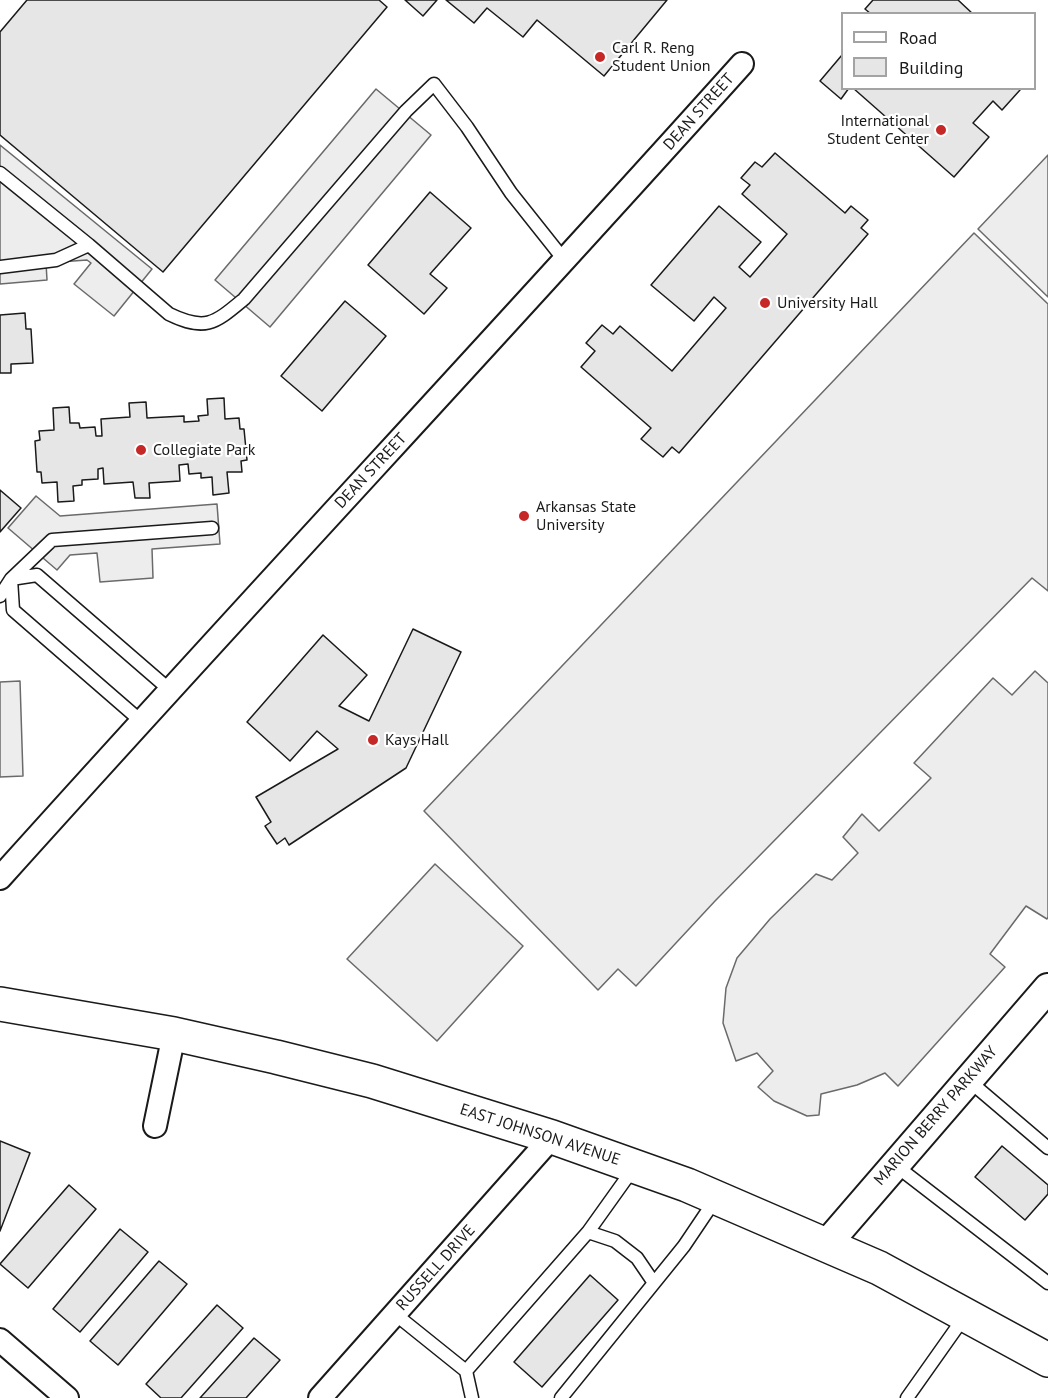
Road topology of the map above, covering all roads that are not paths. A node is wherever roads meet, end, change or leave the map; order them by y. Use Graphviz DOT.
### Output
graph roads {
  1 [pos="742,64"];
  2 [pos="0,173"];
  3 [pos="89,245"];
  4 [pos="565,261"];
  5 [pos="0,267"];
  6 [pos="212,528"];
  7 [pos="11,579"];
  8 [pos="0,596"];
  9 [pos="171,691"];
  10 [pos="142,722"];
  11 [pos="0,878"];
  12 [pos="1048,988"];
  13 [pos="0,1005"];
  14 [pos="174,1034"];
  15 [pos="968,1080"];
  16 [pos="155,1126"];
  17 [pos="552,1137"];
  18 [pos="1048,1148"];
  19 [pos="895,1165"];
  20 [pos="635,1167"];
  21 [pos="716,1198"];
  22 [pos="588,1232"];
  23 [pos="826,1245"];
  24 [pos="654,1283"];
  25 [pos="1048,1283"];
  26 [pos="395,1314"];
  27 [pos="966,1316"];
  28 [pos="0,1340"];
  29 [pos="1048,1360"];
  30 [pos="466,1371"];
  31 [pos="910,1397"];
  32 [pos="67,1398"];
  33 [pos="320,1398"];
  34 [pos="472,1398"];
  35 [pos="561,1398"];
  1 -- 4 [label="street, DEAN STREET"];
  2 -- 3 [label="lane"];
  3 -- 4 [label="lane"];
  3 -- 5 [label="lane"];
  4 -- 9 [label="street, DEAN STREET"];
  6 -- 7 [label="lane"];
  7 -- 8 [label="lane"];
  7 -- 9 [label="lane"];
  7 -- 10 [label="lane"];
  9 -- 10 [label="street, DEAN STREET"];
  10 -- 11 [label="street, DEAN STREET"];
  12 -- 15 [label="street, MARION BERRY PARKWAY"];
  13 -- 14 [label="main road, EAST JOHNSON AVENUE"];
  14 -- 16 [label="street"];
  14 -- 17 [label="main road, EAST JOHNSON AVENUE"];
  15 -- 18 [label="lane"];
  15 -- 19 [label="street, MARION BERRY PARKWAY"];
  17 -- 20 [label="main road, EAST JOHNSON AVENUE"];
  17 -- 26 [label="street, RUSSELL DRIVE"];
  19 -- 23 [label="street, MARION BERRY PARKWAY"];
  19 -- 25 [label="lane"];
  20 -- 21 [label="main road, EAST JOHNSON AVENUE"];
  20 -- 22 [label="lane"];
  21 -- 23 [label="main road, EAST JOHNSON AVENUE"];
  21 -- 24 [label="lane"];
  22 -- 24 [label="lane"];
  22 -- 30 [label="lane"];
  23 -- 27 [label="main road, EAST JOHNSON AVENUE"];
  24 -- 35 [label="lane"];
  26 -- 30 [label="lane"];
  26 -- 33 [label="street, RUSSELL DRIVE"];
  27 -- 29 [label="main road, EAST JOHNSON AVENUE"];
  27 -- 31 [label="lane"];
  28 -- 32 [label="street"];
  30 -- 34 [label="lane"];
}
